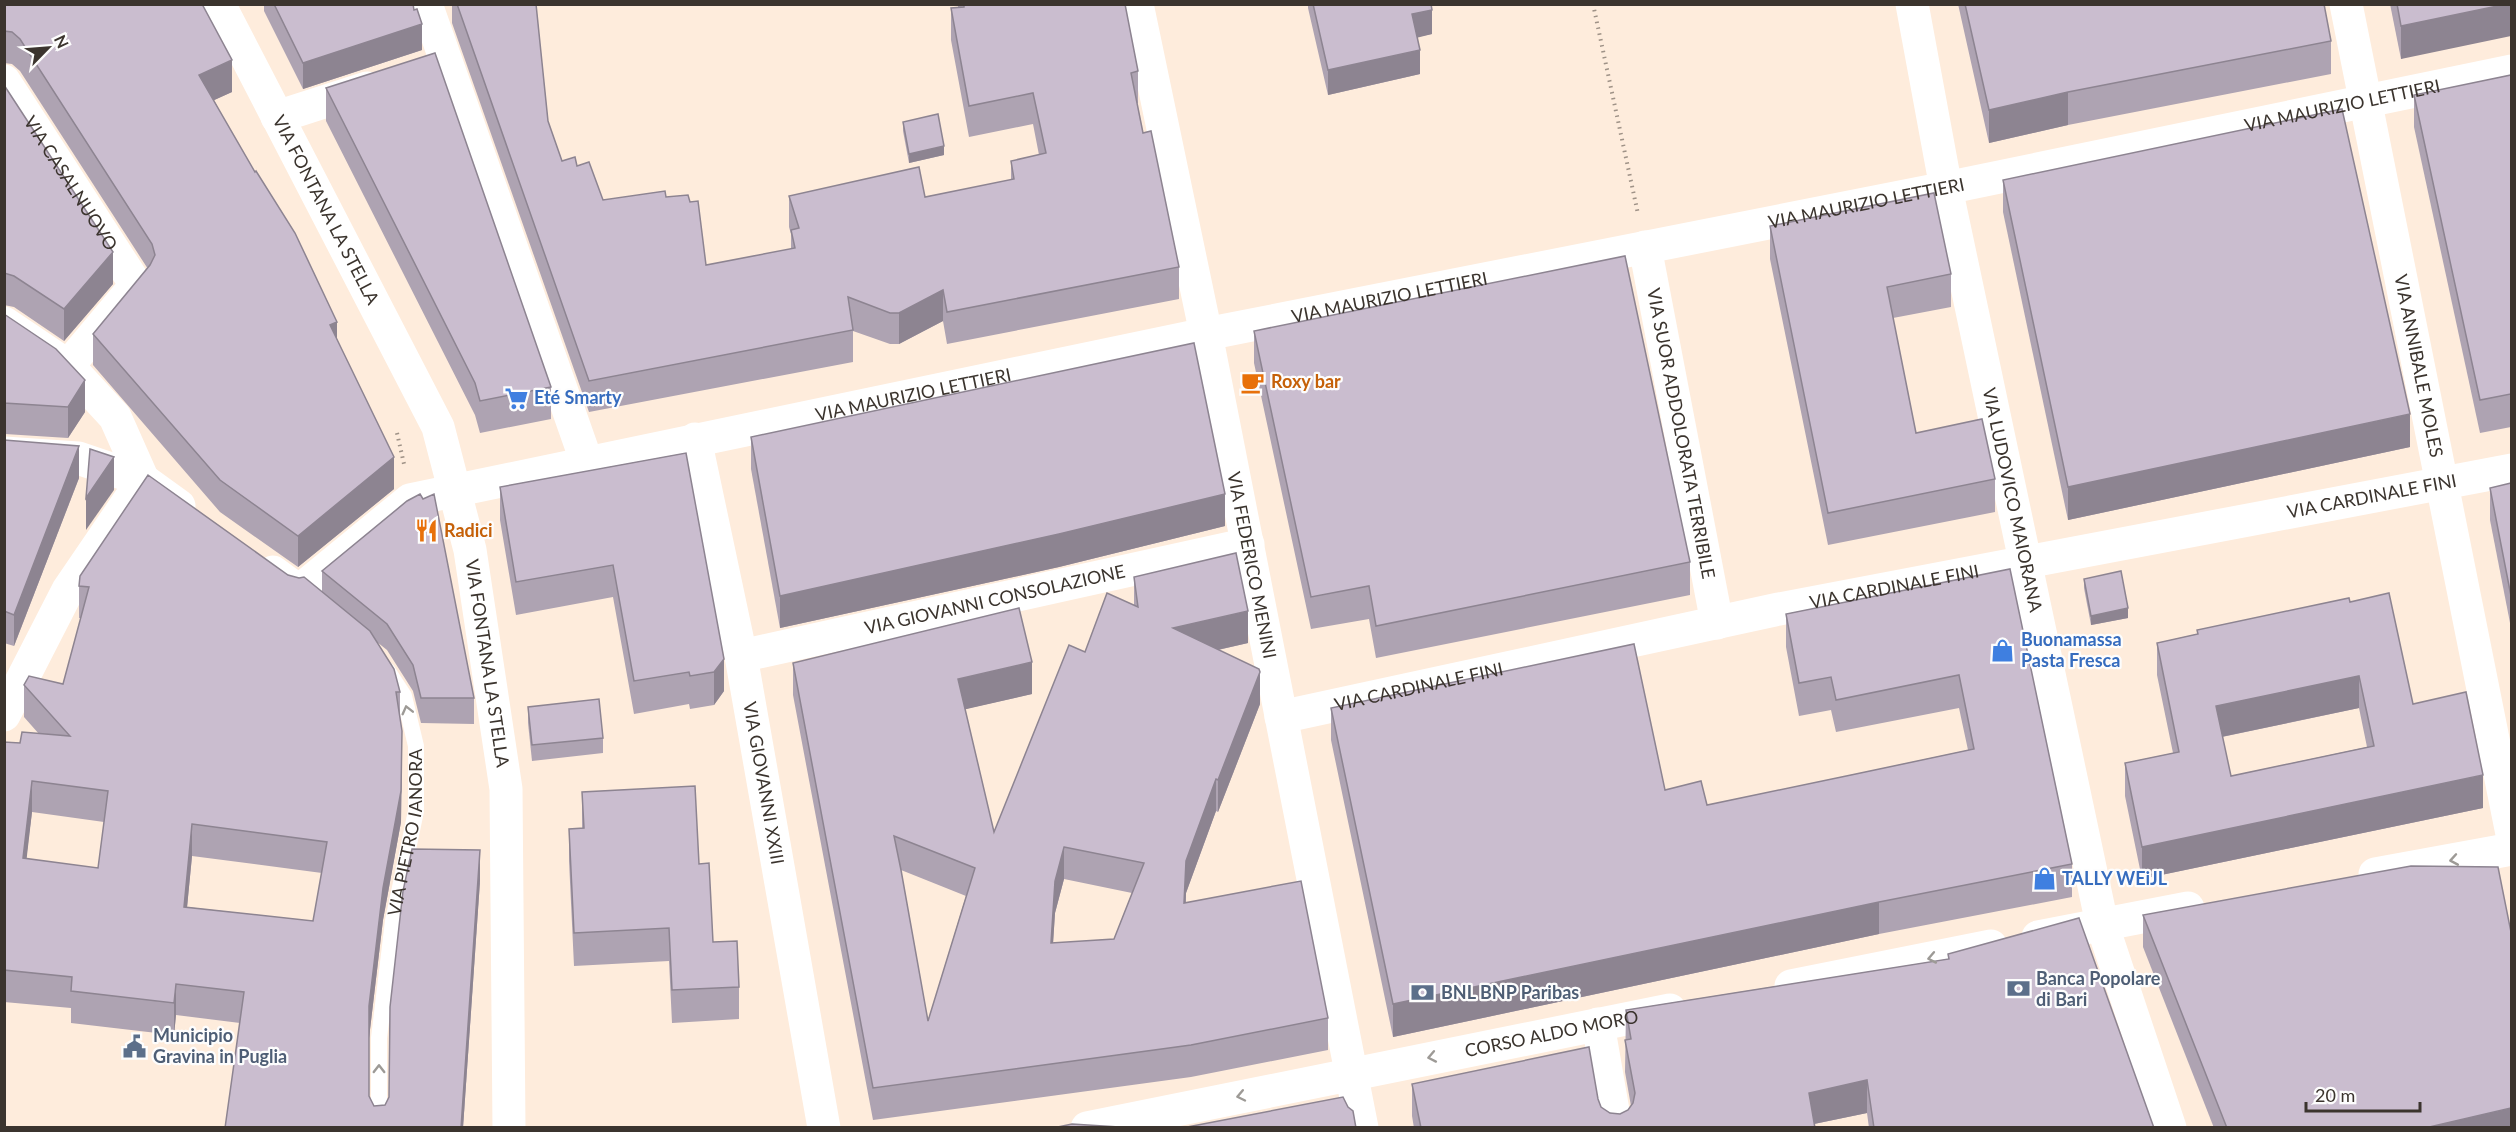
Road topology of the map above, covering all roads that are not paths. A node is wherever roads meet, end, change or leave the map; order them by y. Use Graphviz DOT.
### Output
graph roads {
  1 [pos="219,4"];
  2 [pos="426,4"];
  3 [pos="1137,4"];
  4 [pos="1912,4"];
  5 [pos="2346,4"];
  6 [pos="445,62"];
  7 [pos="2511,71"];
  8 [pos="4,81"];
  9 [pos="2365,103"];
  10 [pos="277,117"];
  11 [pos="1946,188"];
  12 [pos="1645,247"];
  13 [pos="4,322"];
  14 [pos="1206,334"];
  15 [pos="68,366"];
  16 [pos="696,439"];
  17 [pos="4,453"];
  18 [pos="587,463"];
  19 [pos="2511,470"];
  20 [pos="143,480"];
  21 [pos="2443,484"];
  22 [pos="202,522"];
  23 [pos="1248,544"];
  24 [pos="250,556"];
  25 [pos="2026,563"];
  26 [pos="1717,623"];
  27 [pos="378,656"];
  28 [pos="741,656"];
  29 [pos="4,715"];
  30 [pos="1281,717"];
  31 [pos="2511,834"];
  32 [pos="2511,849"];
  33 [pos="2348,879"];
  34 [pos="2219,903"];
  35 [pos="2102,924"];
  36 [pos="1762,992"];
  37 [pos="1704,1003"];
  38 [pos="1598,1024"];
  39 [pos="1351,1073"];
  40 [pos="379,1128"];
  41 [pos="509,1128"];
  42 [pos="824,1128"];
  43 [pos="1087,1128"];
  44 [pos="1362,1128"];
  45 [pos="1616,1128"];
  46 [pos="2170,1128"];
  1 -- 10 [label="street, VIA FONTANA LA STELLA"];
  2 -- 6 [label="street"];
  3 -- 14 [label="street, VIA FEDERICO MENINI"];
  4 -- 11 [label="street, VIA LUDOVICO MAIORANA"];
  5 -- 9 [label="street, VIA ANNIBALE MOLES"];
  6 -- 10 [label="street"];
  6 -- 18 [label="street"];
  7 -- 9 [label="street, VIA MAURIZIO LETTIERI"];
  8 -- 15 [label="street, VIA CASALNUOVO"];
  9 -- 11 [label="street, VIA MAURIZIO LETTIERI"];
  9 -- 21 [label="street, VIA ANNIBALE MOLES"];
  10 -- 41 [label="street, VIA FONTANA LA STELLA"];
  11 -- 12 [label="street, VIA MAURIZIO LETTIERI"];
  11 -- 25 [label="street, VIA LUDOVICO MAIORANA"];
  12 -- 14 [label="street, VIA MAURIZIO LETTIERI"];
  12 -- 26 [label="street, VIA SUOR ADDOLORATA TERRIBILE"];
  13 -- 15 [label="street"];
  14 -- 16 [label="street, VIA MAURIZIO LETTIERI"];
  14 -- 23 [label="street, VIA FEDERICO MENINI"];
  15 -- 20 [label="street"];
  16 -- 18 [label="street, VIA MAURIZIO LETTIERI"];
  16 -- 28 [label="street, VIA GIOVANNI XXIII"];
  17 -- 20 [label="street"];
  18 -- 24 [label="street, VIA MAURIZIO LETTIERI"];
  19 -- 21 [label="street, VIA CARDINALE FINI"];
  20 -- 22 [label="street"];
  20 -- 29 [label="street"];
  21 -- 25 [label="street, VIA CARDINALE FINI"];
  21 -- 31 [label="street, VIA ANNIBALE MOLES"];
  23 -- 28 [label="street, VIA GIOVANNI CONSOLAZIONE"];
  23 -- 30 [label="street, VIA FEDERICO MENINI"];
  25 -- 26 [label="street, VIA CARDINALE FINI"];
  25 -- 35 [label="street, VIA LUDOVICO MAIORANA"];
  26 -- 30 [label="street, VIA CARDINALE FINI"];
  40 -- 27 [label="lane, VIA PIETRO IANORA, one-way"];
  28 -- 42 [label="street, VIA GIOVANNI XXIII"];
  30 -- 39 [label="street, VIA FEDERICO MENINI"];
  32 -- 33 [label="street, one-way"];
  34 -- 35 [label="street"];
  35 -- 36 [label="street, one-way"];
  35 -- 46 [label="street, VIA LUDOVICO MAIORANA"];
  37 -- 38 [label="street, CORSO ALDO MORO"];
  38 -- 39 [label="street, CORSO ALDO MORO, one-way"];
  38 -- 45 [label="street"];
  39 -- 43 [label="street, CORSO ALDO MORO, one-way"];
  39 -- 44 [label="street, VIA FEDERICO MENINI"];
}
